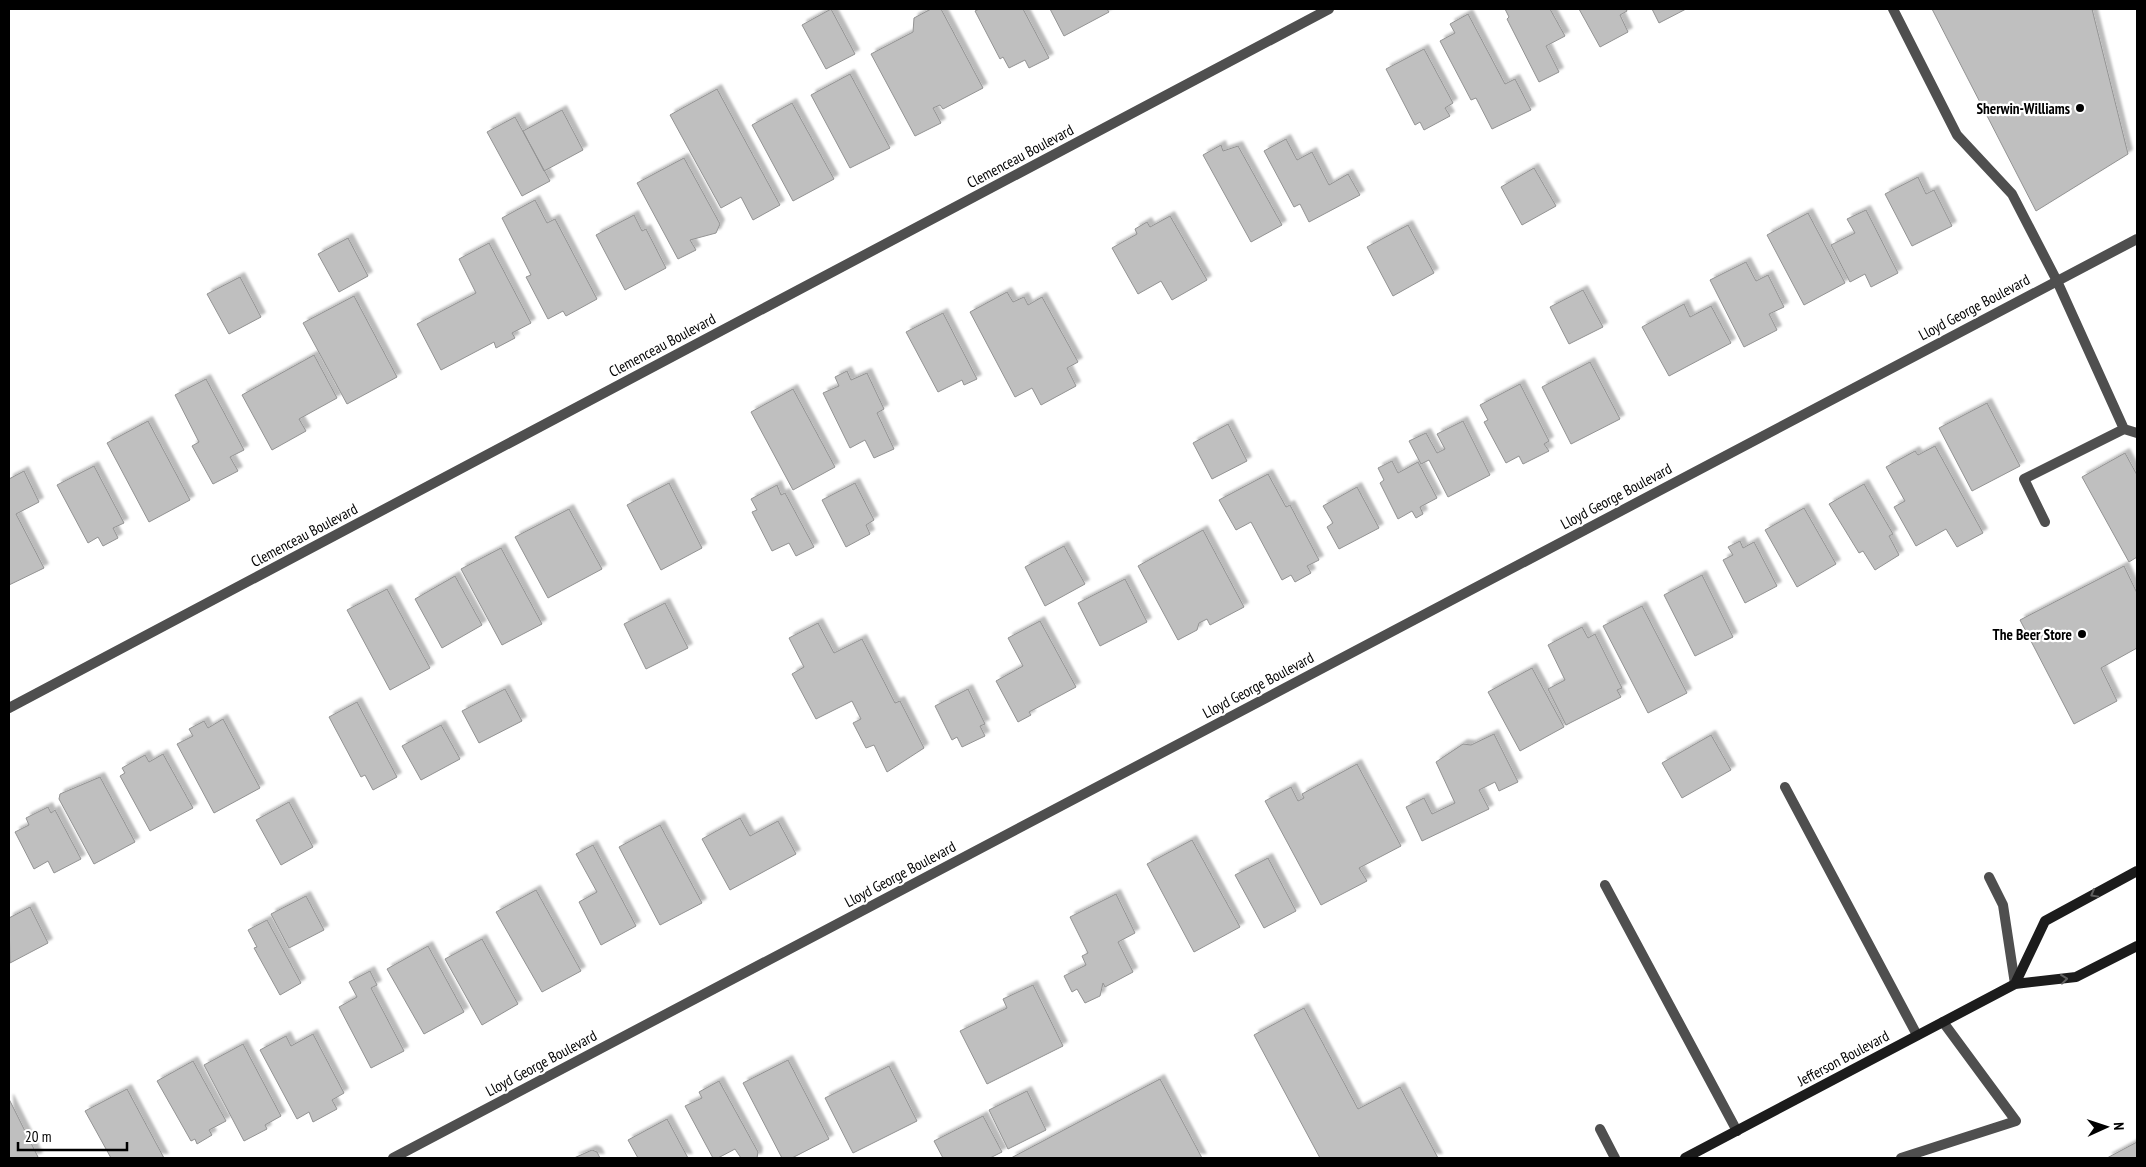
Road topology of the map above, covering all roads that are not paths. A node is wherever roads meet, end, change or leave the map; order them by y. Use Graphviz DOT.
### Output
graph roads {
  1 [pos="1329,9"];
  2 [pos="1892,9"];
  3 [pos="2137,239"];
  4 [pos="2058,281"];
  5 [pos="2124,429"];
  6 [pos="2137,433"];
  7 [pos="2045,522"];
  8 [pos="9,708"];
  9 [pos="1785,787"];
  10 [pos="2137,871"];
  11 [pos="1989,877"];
  12 [pos="1605,885"];
  13 [pos="2137,946"];
  14 [pos="2015,984"];
  15 [pos="1943,1022"];
  16 [pos="1917,1035"];
  17 [pos="1600,1129"];
  18 [pos="1737,1131"];
  19 [pos="393,1158"];
  20 [pos="1615,1158"];
  21 [pos="1685,1158"];
  22 [pos="1901,1158"];
  1 -- 8 [label="street, Clemenceau Boulevard"];
  2 -- 4 [label="street"];
  3 -- 4 [label="street, Lloyd George Boulevard"];
  4 -- 5 [label="street"];
  4 -- 19 [label="street, Lloyd George Boulevard"];
  5 -- 6 [label="street"];
  5 -- 7 [label="street"];
  9 -- 16 [label="street"];
  10 -- 14 [label="street, one-way"];
  11 -- 14 [label="street"];
  12 -- 18 [label="street"];
  14 -- 13 [label="street, Jefferson Boulevard, one-way"];
  14 -- 15 [label="street, Jefferson Boulevard"];
  15 -- 16 [label="street, Jefferson Boulevard"];
  15 -- 22 [label="street"];
  16 -- 18 [label="street, Jefferson Boulevard"];
  17 -- 20 [label="street"];
  18 -- 21 [label="street, Jefferson Boulevard"];
}
